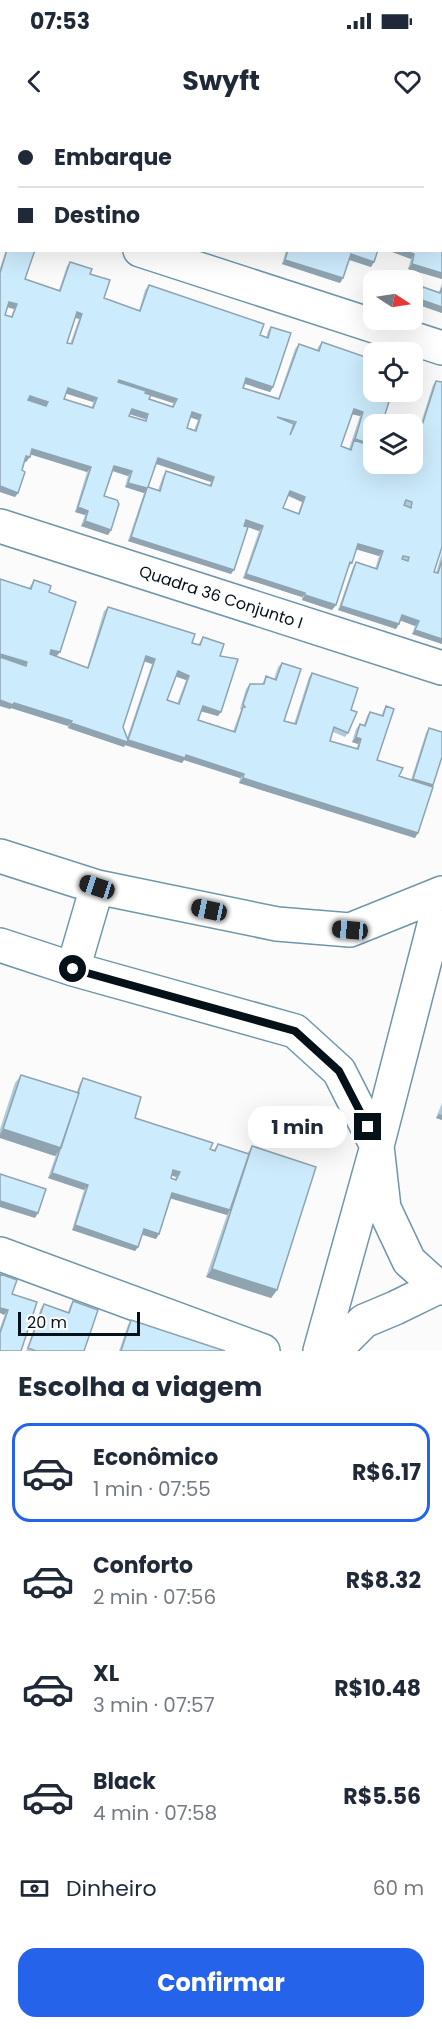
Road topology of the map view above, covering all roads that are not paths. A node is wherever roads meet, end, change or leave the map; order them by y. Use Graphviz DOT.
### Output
graph roads {
  1 [pos="146,252"];
  2 [pos="442,348"];
  3 [pos="0,526"];
  4 [pos="442,668"];
  5 [pos="0,856"];
  6 [pos="97,887"];
  7 [pos="442,893"];
  8 [pos="0,945"];
  9 [pos="73,969"];
  10 [pos="377,1146"];
  11 [pos="0,1254"];
  12 [pos="440,1287"];
  13 [pos="263,1351"];
  14 [pos="320,1351"];
  15 [pos="334,1351"];
  1 -- 2 [label="street"];
  3 -- 4 [label="street, Quadra 36 Conjunto I"];
  5 -- 6 [label="street"];
  6 -- 7 [label="street"];
  6 -- 9 [label="street"];
  7 -- 10 [label="street"];
  8 -- 9 [label="street"];
  9 -- 10 [label="street"];
  10 -- 12 [label="street"];
  10 -- 14 [label="street"];
  11 -- 13 [label="street"];
  12 -- 15 [label="street"];
}
